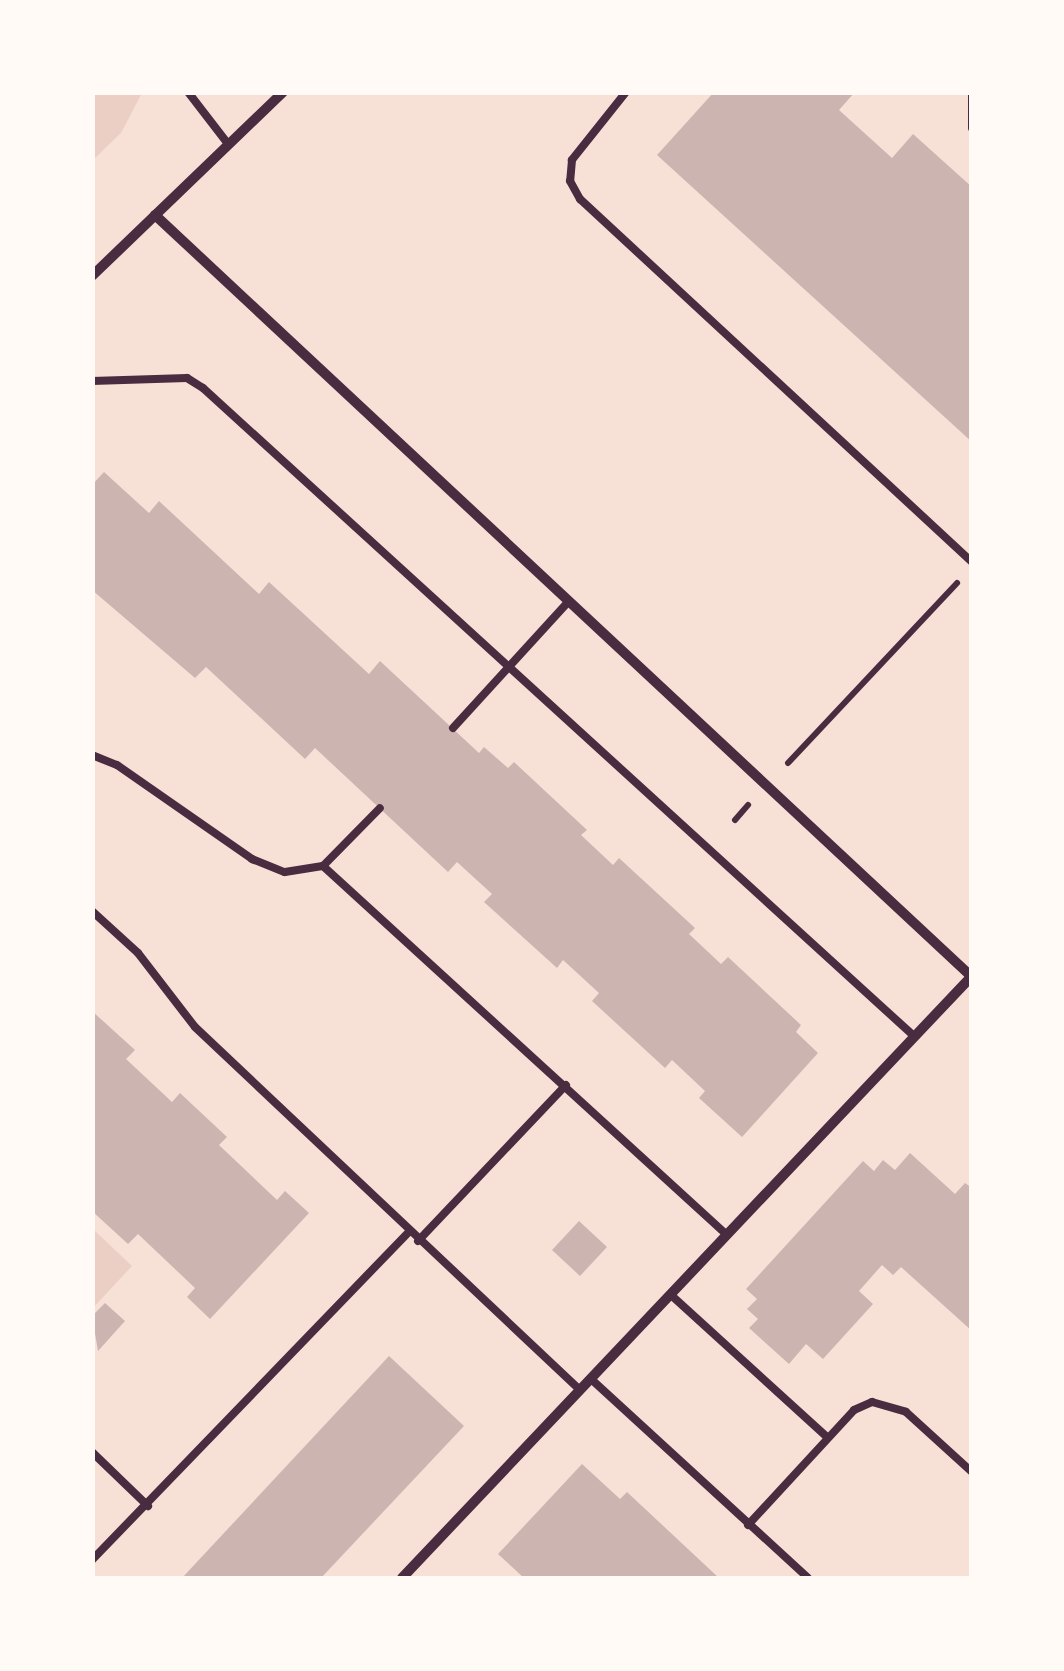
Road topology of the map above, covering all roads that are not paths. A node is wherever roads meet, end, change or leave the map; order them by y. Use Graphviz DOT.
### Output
graph roads {
  1 [pos="188,92"];
  2 [pos="283,92"];
  3 [pos="626,92"];
  4 [pos="972,93"];
  5 [pos="972,128"];
  6 [pos="228,144"];
  7 [pos="155,215"];
  8 [pos="92,276"];
  9 [pos="92,381"];
  10 [pos="972,562"];
  11 [pos="570,601"];
  12 [pos="511,665"];
  13 [pos="453,728"];
  14 [pos="92,755"];
  15 [pos="380,808"];
  16 [pos="323,866"];
  17 [pos="92,911"];
  18 [pos="971,977"];
  19 [pos="914,1036"];
  20 [pos="566,1085"];
  21 [pos="408,1232"];
  22 [pos="727,1235"];
  23 [pos="418,1242"];
  24 [pos="670,1295"];
  25 [pos="591,1379"];
  26 [pos="580,1390"];
  27 [pos="828,1438"];
  28 [pos="92,1452"];
  29 [pos="972,1472"];
  30 [pos="148,1506"];
  31 [pos="748,1525"];
  32 [pos="92,1560"];
  33 [pos="408,1577"];
  34 [pos="808,1578"];
  1 -- 6 [label="lane"];
  2 -- 6 [label="street"];
  3 -- 10 [label="lane"];
  4 -- 5 [label="lane"];
  6 -- 7 [label="street"];
  7 -- 8 [label="street"];
  7 -- 11 [label="street"];
  9 -- 12 [label="lane"];
  11 -- 12 [label="lane"];
  11 -- 18 [label="street"];
  12 -- 13 [label="lane"];
  12 -- 19 [label="lane"];
  14 -- 16 [label="lane"];
  15 -- 16 [label="lane"];
  16 -- 20 [label="lane"];
  17 -- 21 [label="lane"];
  18 -- 19 [label="street"];
  19 -- 22 [label="street"];
  20 -- 22 [label="lane"];
  20 -- 23 [label="lane"];
  21 -- 23 [label="lane"];
  21 -- 30 [label="lane"];
  22 -- 24 [label="street"];
  23 -- 26 [label="lane"];
  24 -- 25 [label="street"];
  24 -- 27 [label="lane"];
  25 -- 26 [label="street"];
  25 -- 31 [label="lane"];
  26 -- 33 [label="street"];
  27 -- 29 [label="lane"];
  27 -- 31 [label="lane"];
  28 -- 30 [label="lane"];
  30 -- 32 [label="lane"];
  31 -- 34 [label="lane"];
}
